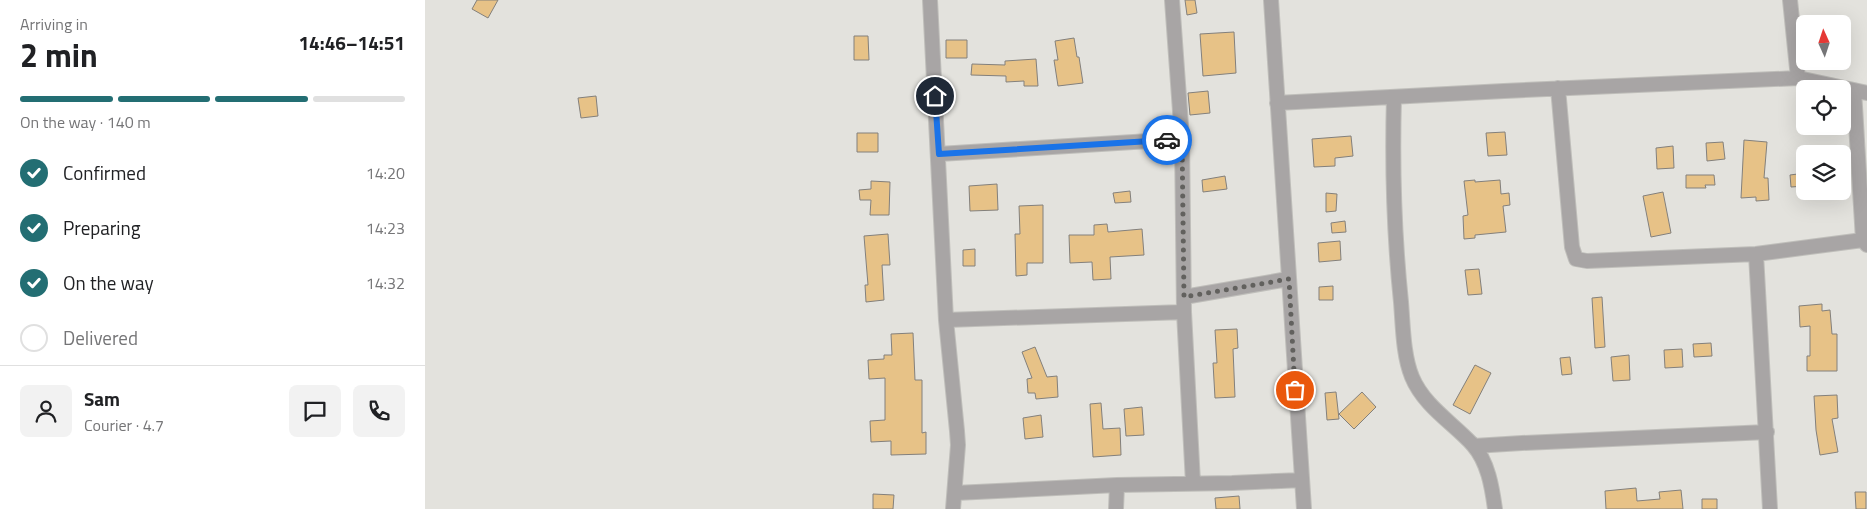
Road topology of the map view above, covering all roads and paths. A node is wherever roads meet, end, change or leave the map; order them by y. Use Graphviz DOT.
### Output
graph roads {
  1 [pos="930,0"];
  2 [pos="1172,0"];
  3 [pos="1271,0"];
  4 [pos="1790,0"];
  5 [pos="1798,78"];
  6 [pos="1559,88"];
  7 [pos="1860,92"];
  8 [pos="1394,97"];
  9 [pos="1277,104"];
  10 [pos="1182,139"];
  11 [pos="939,154"];
  12 [pos="1865,243"];
  13 [pos="1756,254"];
  14 [pos="1289,279"];
  15 [pos="1184,297"];
  16 [pos="1184,312"];
  17 [pos="946,320"];
  18 [pos="1767,432"];
  19 [pos="1473,446"];
  20 [pos="1302,480"];
  21 [pos="1193,483"];
  22 [pos="1117,485"];
  23 [pos="955,494"];
  24 [pos="953,509"];
  25 [pos="1116,509"];
  26 [pos="1304,509"];
  27 [pos="1495,509"];
  28 [pos="1770,509"];
  1 -- 11 [label="street"];
  2 -- 10 [label="street"];
  3 -- 9 [label="street"];
  4 -- 5 [label="street"];
  5 -- 6 [label="street"];
  5 -- 7 [label="street"];
  6 -- 8 [label="street"];
  6 -- 13 [label="street"];
  7 -- 12 [label="street"];
  8 -- 9 [label="street"];
  8 -- 19 [label="street"];
  9 -- 14 [label="street"];
  10 -- 11 [label="street"];
  10 -- 15 [label="street"];
  11 -- 17 [label="street"];
  12 -- 13 [label="street"];
  13 -- 18 [label="street"];
  14 -- 15 [label="street"];
  14 -- 20 [label="street"];
  15 -- 16 [label="street"];
  16 -- 17 [label="street"];
  16 -- 21 [label="street"];
  17 -- 23 [label="street"];
  18 -- 19 [label="street"];
  18 -- 28 [label="street"];
  19 -- 27 [label="street"];
  20 -- 21 [label="street"];
  20 -- 26 [label="street"];
  21 -- 22 [label="street"];
  22 -- 23 [label="street"];
  22 -- 25 [label="street"];
  23 -- 24 [label="street"];
}
